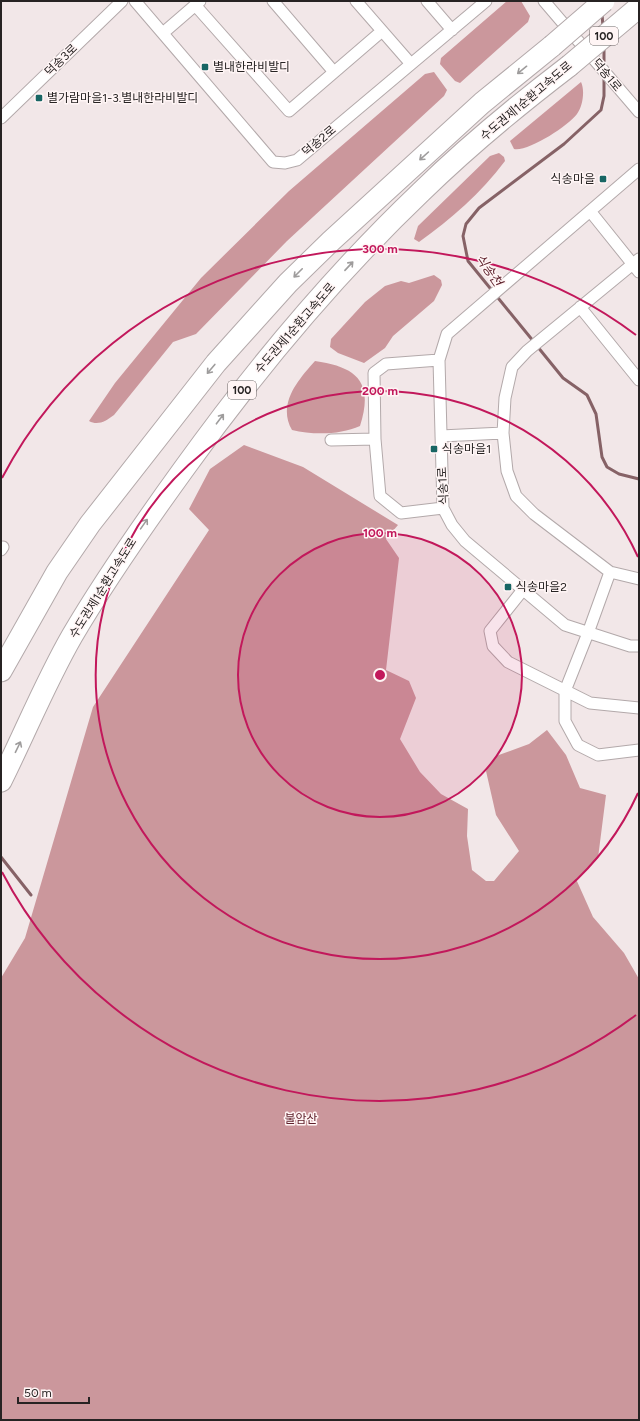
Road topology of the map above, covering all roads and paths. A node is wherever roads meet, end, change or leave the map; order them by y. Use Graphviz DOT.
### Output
graph roads {
  1 [pos="122,1"];
  2 [pos="135,1"];
  3 [pos="274,1"];
  4 [pos="356,1"];
  5 [pos="427,1"];
  6 [pos="486,1"];
  7 [pos="544,1"];
  8 [pos="604,1"];
  9 [pos="198,3"];
  10 [pos="639,7"];
  11 [pos="452,30"];
  12 [pos="382,31"];
  13 [pos="163,33"];
  14 [pos="411,64"];
  15 [pos="334,72"];
  16 [pos="639,112"];
  17 [pos="1,118"];
  18 [pos="639,169"];
  19 [pos="590,211"];
  20 [pos="637,265"];
  21 [pos="580,307"];
  22 [pos="439,360"];
  23 [pos="639,380"];
  24 [pos="503,434"];
  25 [pos="441,436"];
  26 [pos="375,439"];
  27 [pos="331,440"];
  28 [pos="443,508"];
  29 [pos="610,572"];
  30 [pos="639,579"];
  31 [pos="522,591"];
  32 [pos="588,633"];
  33 [pos="639,646"];
  34 [pos="1,671"];
  35 [pos="565,691"];
  36 [pos="639,708"];
  37 [pos="639,750"];
  38 [pos="1,782"];
  1 -- 17 [label="street, 덕송3로"];
  2 -- 13 [label="street, 덕송2로"];
  3 -- 15 [label="street"];
  4 -- 12 [label="street"];
  5 -- 11 [label="street"];
  6 -- 11 [label="street, 덕송2로"];
  7 -- 16 [label="street, 덕송1로"];
  8 -- 34 [label="highway, 100, one-way, bridge"];
  9 -- 13 [label="street"];
  9 -- 15 [label="street"];
  38 -- 10 [label="highway, 수도권제1순환고속도로 / 100, one-way, bridge"];
  11 -- 14 [label="street, 덕송2로"];
  12 -- 14 [label="street"];
  12 -- 15 [label="street"];
  13 -- 14 [label="street, 덕송2로"];
  18 -- 19 [label="street, 식송1로"];
  19 -- 20 [label="street"];
  19 -- 22 [label="street, 식송1로"];
  20 -- 21 [label="street"];
  21 -- 23 [label="street"];
  21 -- 24 [label="street"];
  22 -- 25 [label="street, 식송1로"];
  22 -- 26 [label="street"];
  24 -- 25 [label="street"];
  24 -- 29 [label="street"];
  25 -- 28 [label="street, 식송1로"];
  26 -- 27 [label="street"];
  26 -- 28 [label="street"];
  28 -- 31 [label="street, 식송1로"];
  29 -- 30 [label="street"];
  29 -- 32 [label="street"];
  31 -- 32 [label="street, 식송1로"];
  31 -- 35 [label="street"];
  32 -- 33 [label="street, 식송1로"];
  32 -- 35 [label="street"];
  35 -- 36 [label="street"];
  35 -- 37 [label="street"];
}
